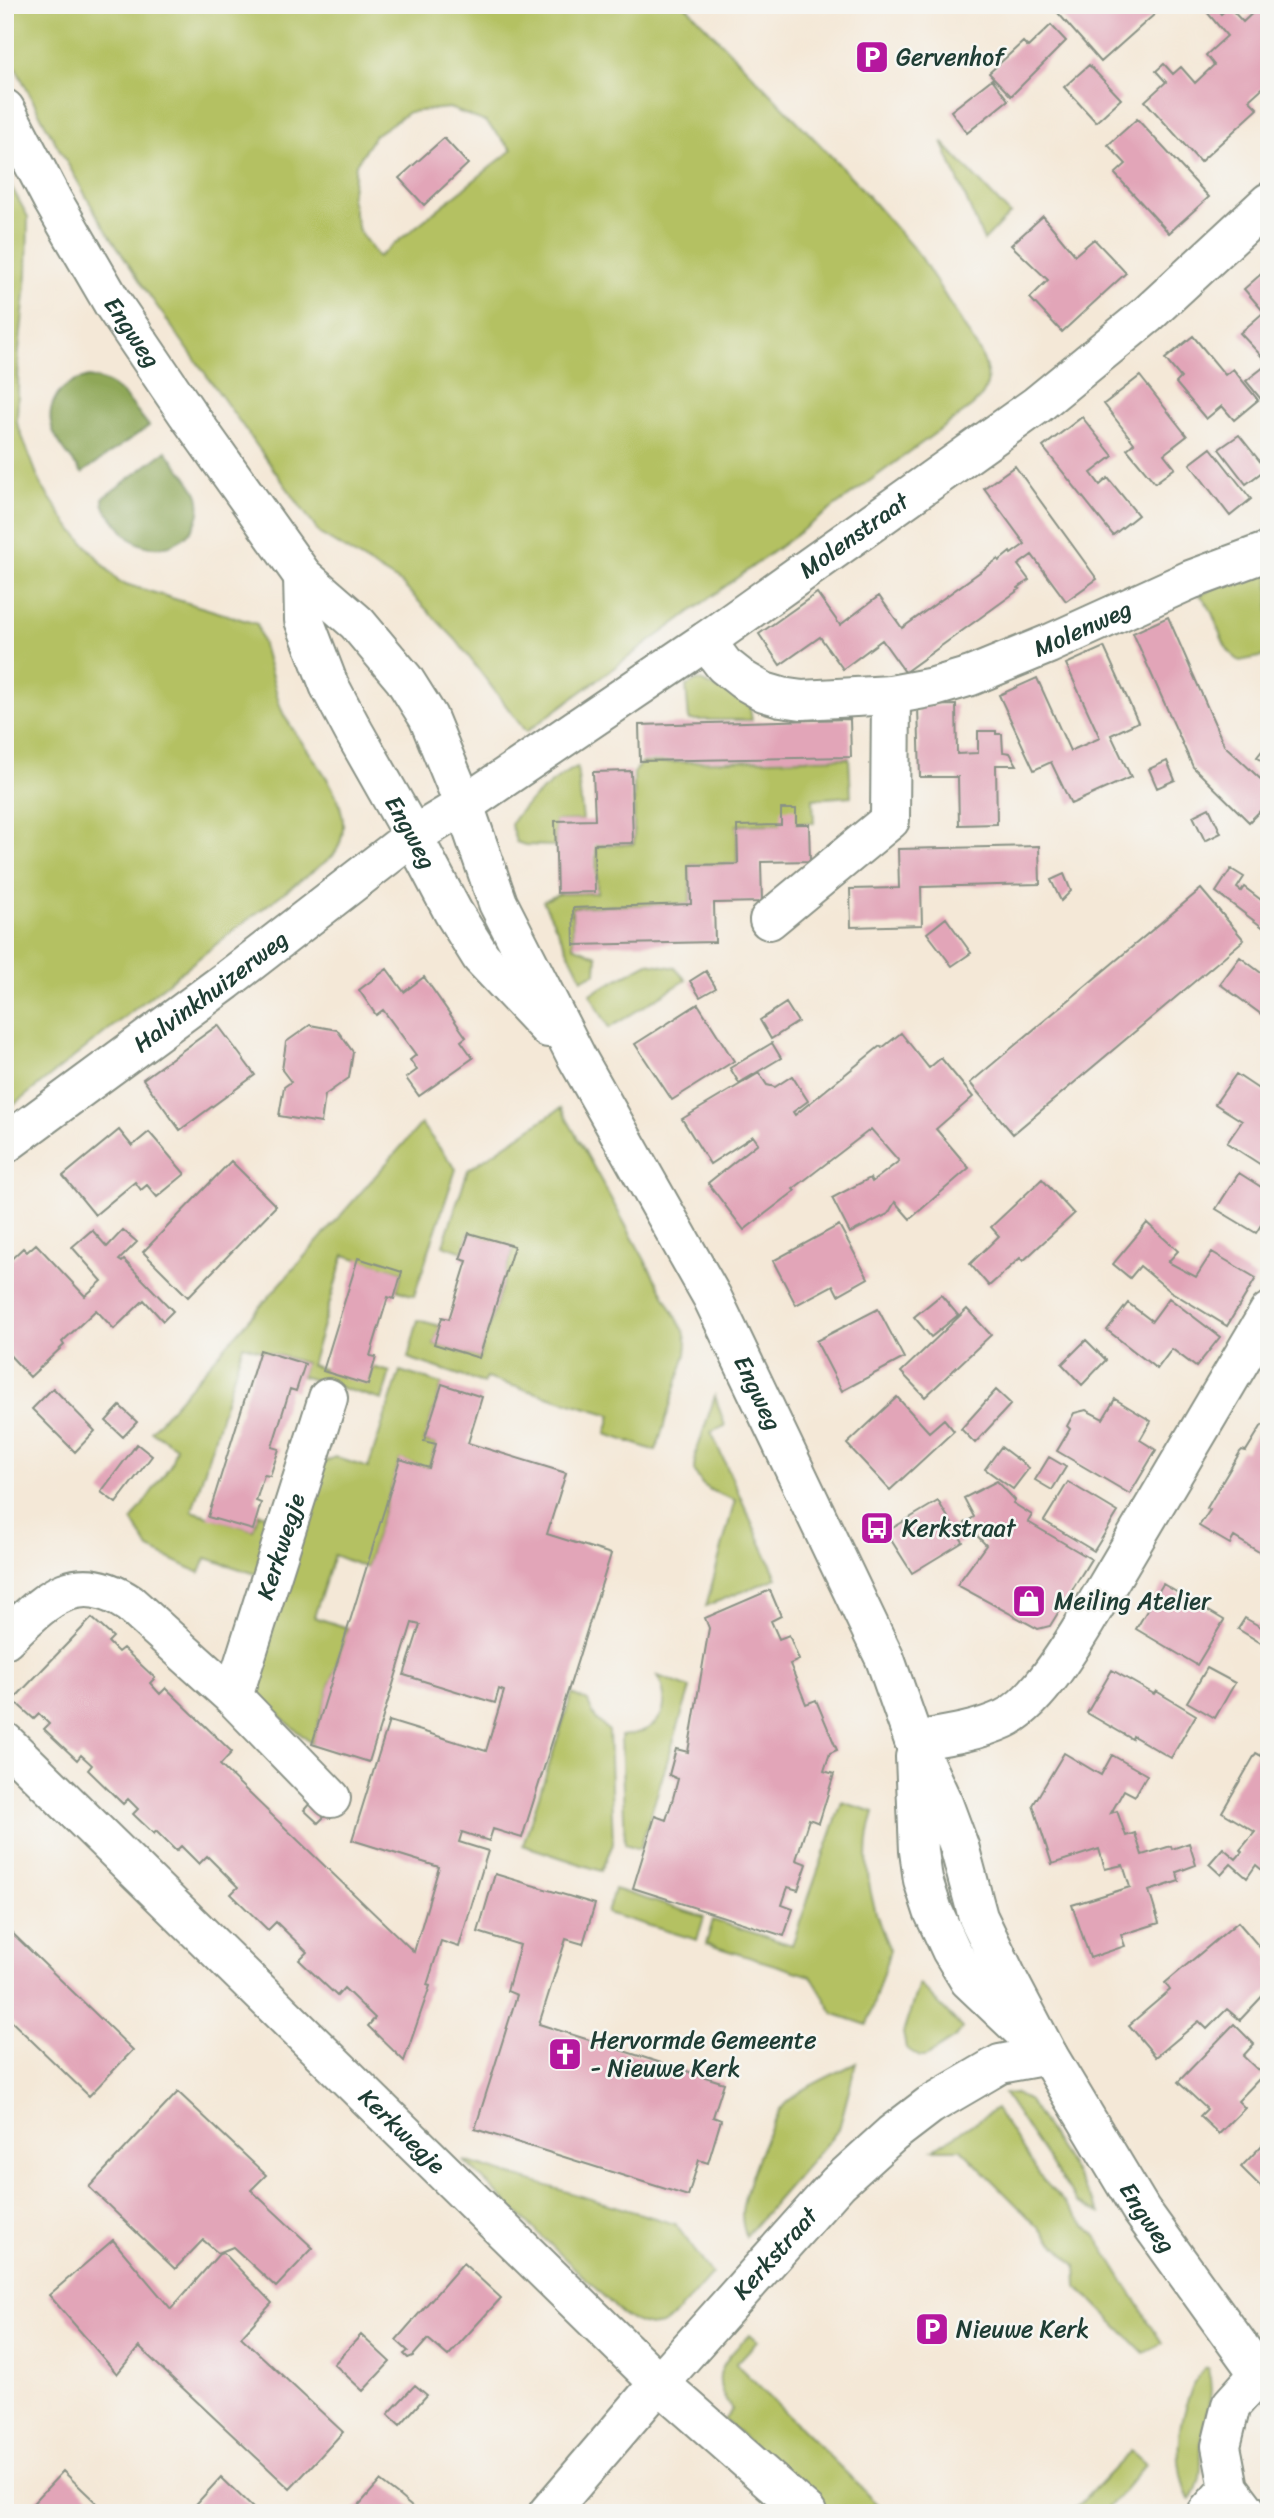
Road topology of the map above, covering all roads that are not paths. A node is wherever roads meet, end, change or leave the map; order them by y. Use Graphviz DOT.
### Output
graph roads {
  1 [pos="5,109"];
  2 [pos="1269,202"];
  3 [pos="1269,551"];
  4 [pos="303,576"];
  5 [pos="706,641"];
  6 [pos="891,695"];
  7 [pos="464,805"];
  8 [pos="414,836"];
  9 [pos="769,920"];
  10 [pos="576,1056"];
  11 [pos="5,1144"];
  12 [pos="1269,1312"];
  13 [pos="328,1398"];
  14 [pos="5,1639"];
  15 [pos="233,1697"];
  16 [pos="914,1741"];
  17 [pos="5,1742"];
  18 [pos="331,1798"];
  19 [pos="1048,2055"];
  20 [pos="1264,2371"];
  21 [pos="659,2382"];
  22 [pos="1228,2504"];
  23 [pos="548,2513"];
  24 [pos="807,2513"];
  1 -- 4 [label="street, Engweg"];
  2 -- 5 [label="street, Molenstraat"];
  3 -- 6 [label="street, Molenweg"];
  4 -- 7 [label="street, Engweg"];
  4 -- 8 [label="street, Engweg"];
  5 -- 6 [label="street, Molenweg"];
  5 -- 7 [label="street, Molenstraat"];
  6 -- 9 [label="street"];
  7 -- 8 [label="street, Molenstraat"];
  7 -- 10 [label="street, Engweg"];
  8 -- 10 [label="street, Engweg"];
  8 -- 11 [label="street, Halvinkhuizerweg"];
  10 -- 16 [label="street, Engweg"];
  12 -- 16 [label="street"];
  13 -- 15 [label="street, Kerkwegje"];
  14 -- 15 [label="street"];
  15 -- 18 [label="street"];
  16 -- 19 [label="street, Engweg"];
  17 -- 21 [label="street, Kerkwegje"];
  19 -- 20 [label="street, Engweg"];
  19 -- 21 [label="street, Kerkstraat"];
  20 -- 22 [label="street"];
  21 -- 23 [label="street, Kerkstraat"];
  21 -- 24 [label="street, Kerkwegje"];
}
